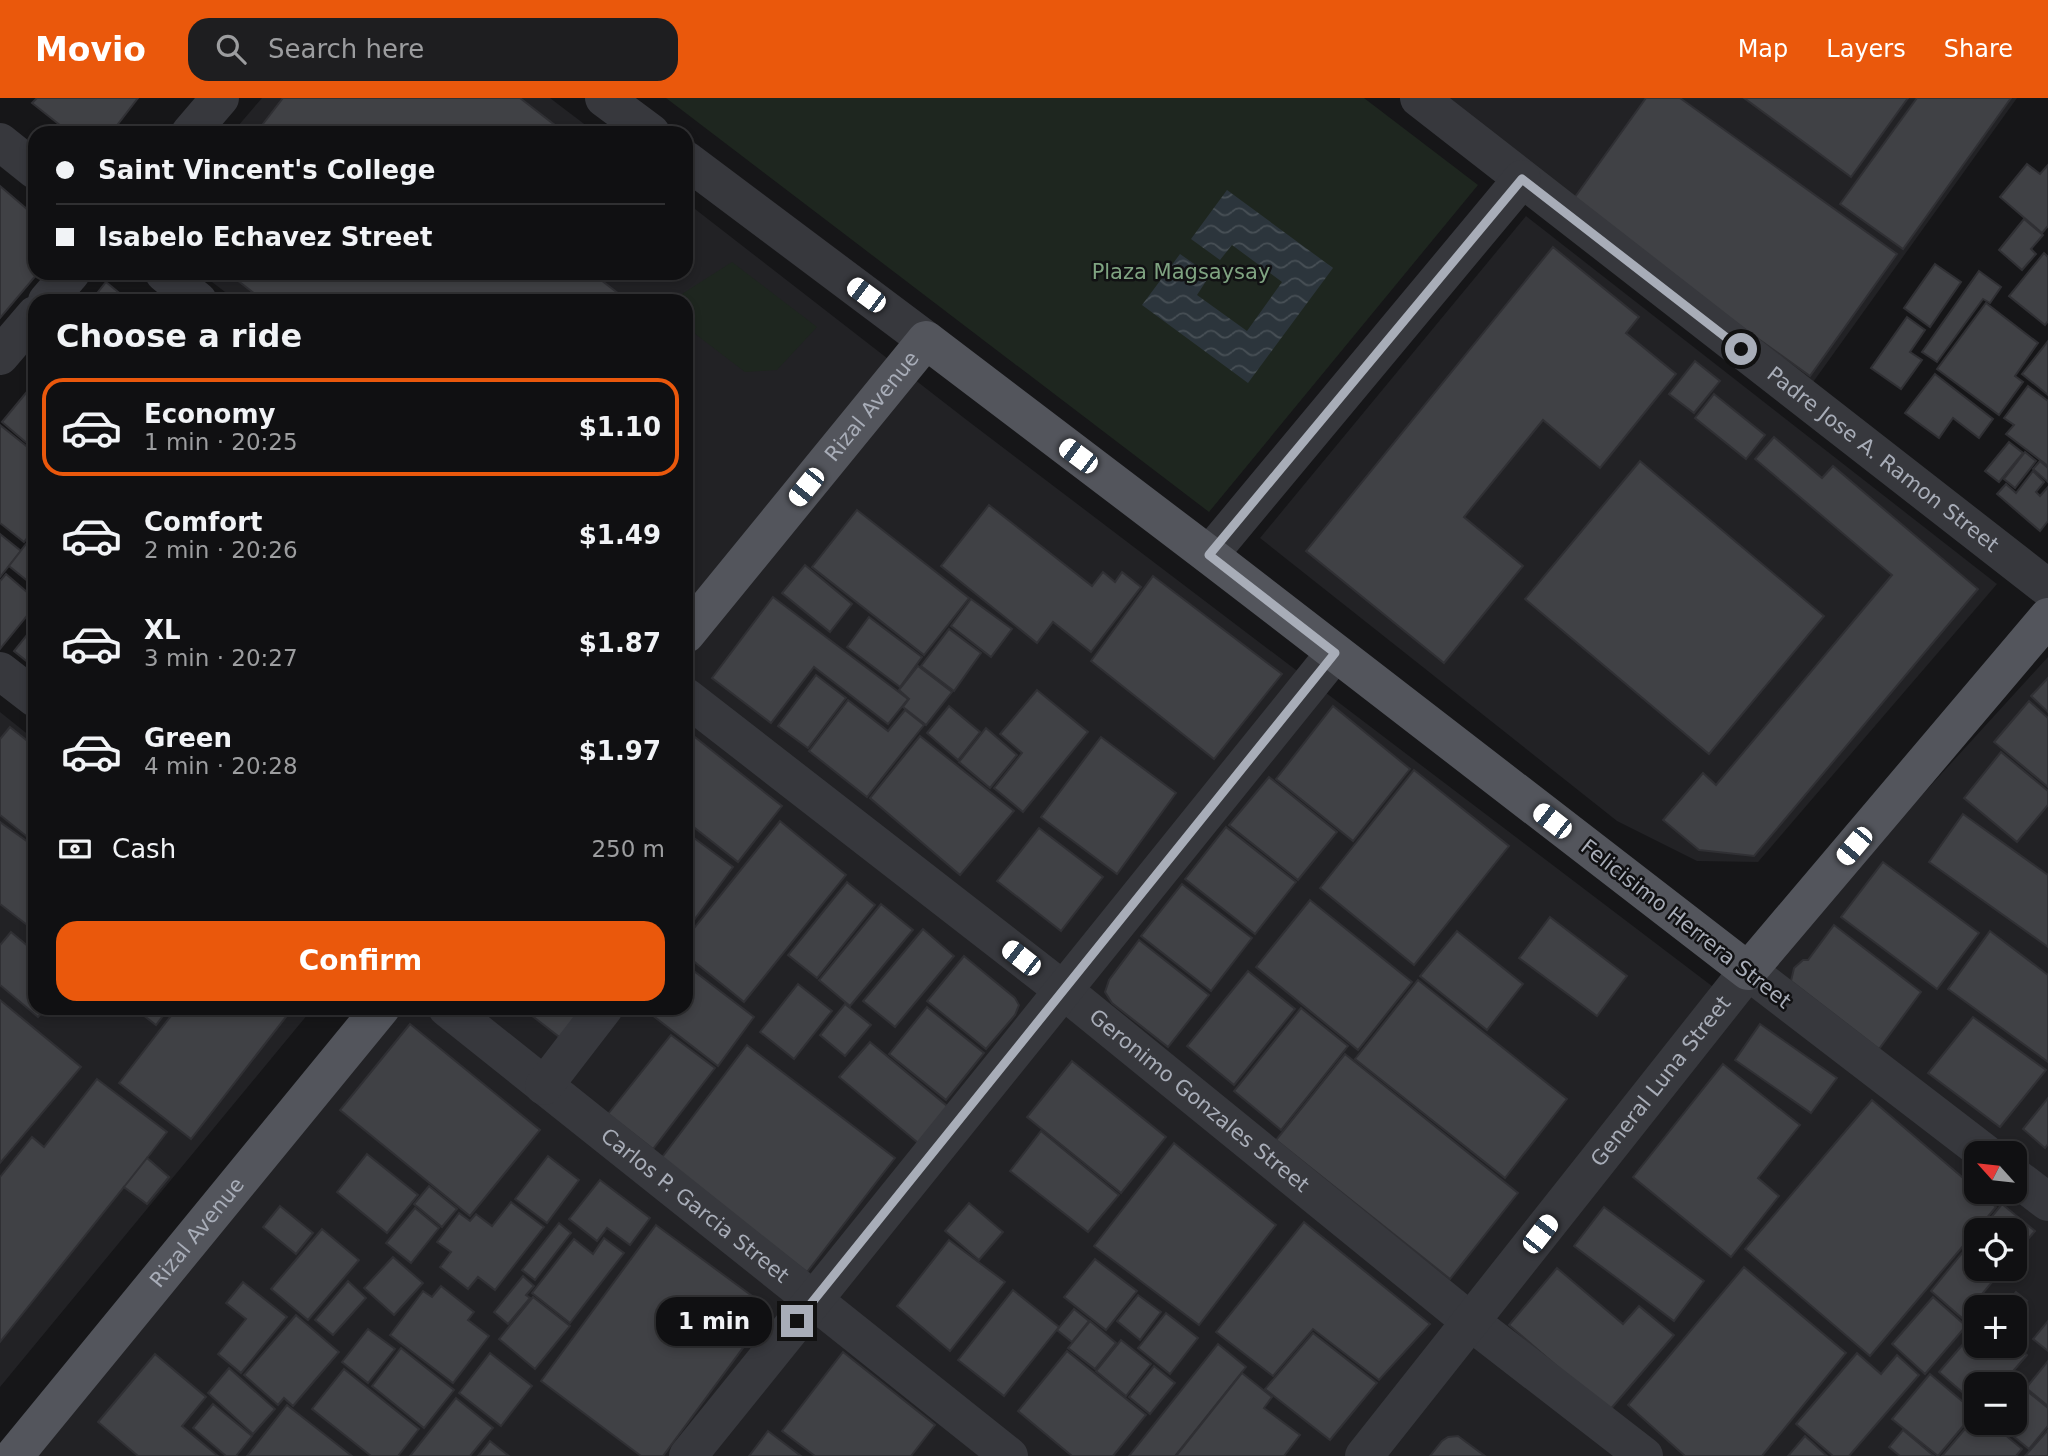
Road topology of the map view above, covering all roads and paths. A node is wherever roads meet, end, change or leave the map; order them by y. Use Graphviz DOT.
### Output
graph roads {
  1 [pos="220,98"];
  2 [pos="604,98"];
  3 [pos="1419,98"];
  4 [pos="196,126"];
  5 [pos="642,126"];
  6 [pos="0,142"];
  7 [pos="28,164"];
  8 [pos="693,165"];
  9 [pos="1522,179"];
  10 [pos="65,280"];
  11 [pos="172,280"];
  12 [pos="53,294"];
  13 [pos="190,294"];
  14 [pos="28,323"];
  15 [pos="926,341"];
  16 [pos="0,355"];
  17 [pos="1209,555"];
  18 [pos="2048,588"];
  19 [pos="2048,617"];
  20 [pos="693,625"];
  21 [pos="1335,653"];
  22 [pos="0,671"];
  23 [pos="28,693"];
  24 [pos="693,702"];
  25 [pos="1748,971"];
  26 [pos="1063,990"];
  27 [pos="374,1015"];
  28 [pos="456,1015"];
  29 [pos="599,1015"];
  30 [pos="544,1086"];
  31 [pos="1969,1141"];
  32 [pos="2027,1186"];
  33 [pos="2048,1202"];
  34 [pos="813,1301"];
  35 [pos="1471,1322"];
  36 [pos="19,1454"];
  37 [pos="688,1456"];
  38 [pos="1009,1456"];
  39 [pos="1364,1456"];
  40 [pos="1644,1456"];
  1 -- 4 [label="street"];
  2 -- 5 [label="street"];
  3 -- 9 [label="street, Padre Jose A. Ramon Street"];
  6 -- 7 [label="street"];
  8 -- 15 [label="street, Felicisimo Herrera Street"];
  9 -- 17 [label="street"];
  9 -- 18 [label="street, Padre Jose A. Ramon Street"];
  10 -- 12 [label="street"];
  11 -- 13 [label="street"];
  14 -- 16 [label="street"];
  15 -- 17 [label="main road, Felicisimo Herrera Street"];
  15 -- 20 [label="main road, Rizal Avenue"];
  17 -- 21 [label="main road, Felicisimo Herrera Street"];
  19 -- 25 [label="main road, General Luna Street"];
  21 -- 25 [label="main road, Felicisimo Herrera Street"];
  21 -- 26 [label="street"];
  22 -- 23 [label="street"];
  24 -- 26 [label="street, Geronimo Gonzales Street"];
  25 -- 31 [label="street, Felicisimo Herrera Street"];
  25 -- 35 [label="street, General Luna Street"];
  26 -- 34 [label="street"];
  26 -- 35 [label="street, Geronimo Gonzales Street"];
  27 -- 36 [label="main road, Rizal Avenue"];
  28 -- 30 [label="street, Carlos P. Garcia Street"];
  29 -- 30 [label="street"];
  30 -- 34 [label="street, Carlos P. Garcia Street"];
  32 -- 33 [label="street"];
  34 -- 37 [label="street"];
  34 -- 38 [label="street, Carlos P. Garcia Street"];
  35 -- 39 [label="street, General Luna Street"];
  35 -- 40 [label="street, Geronimo Gonzales Street"];
}
